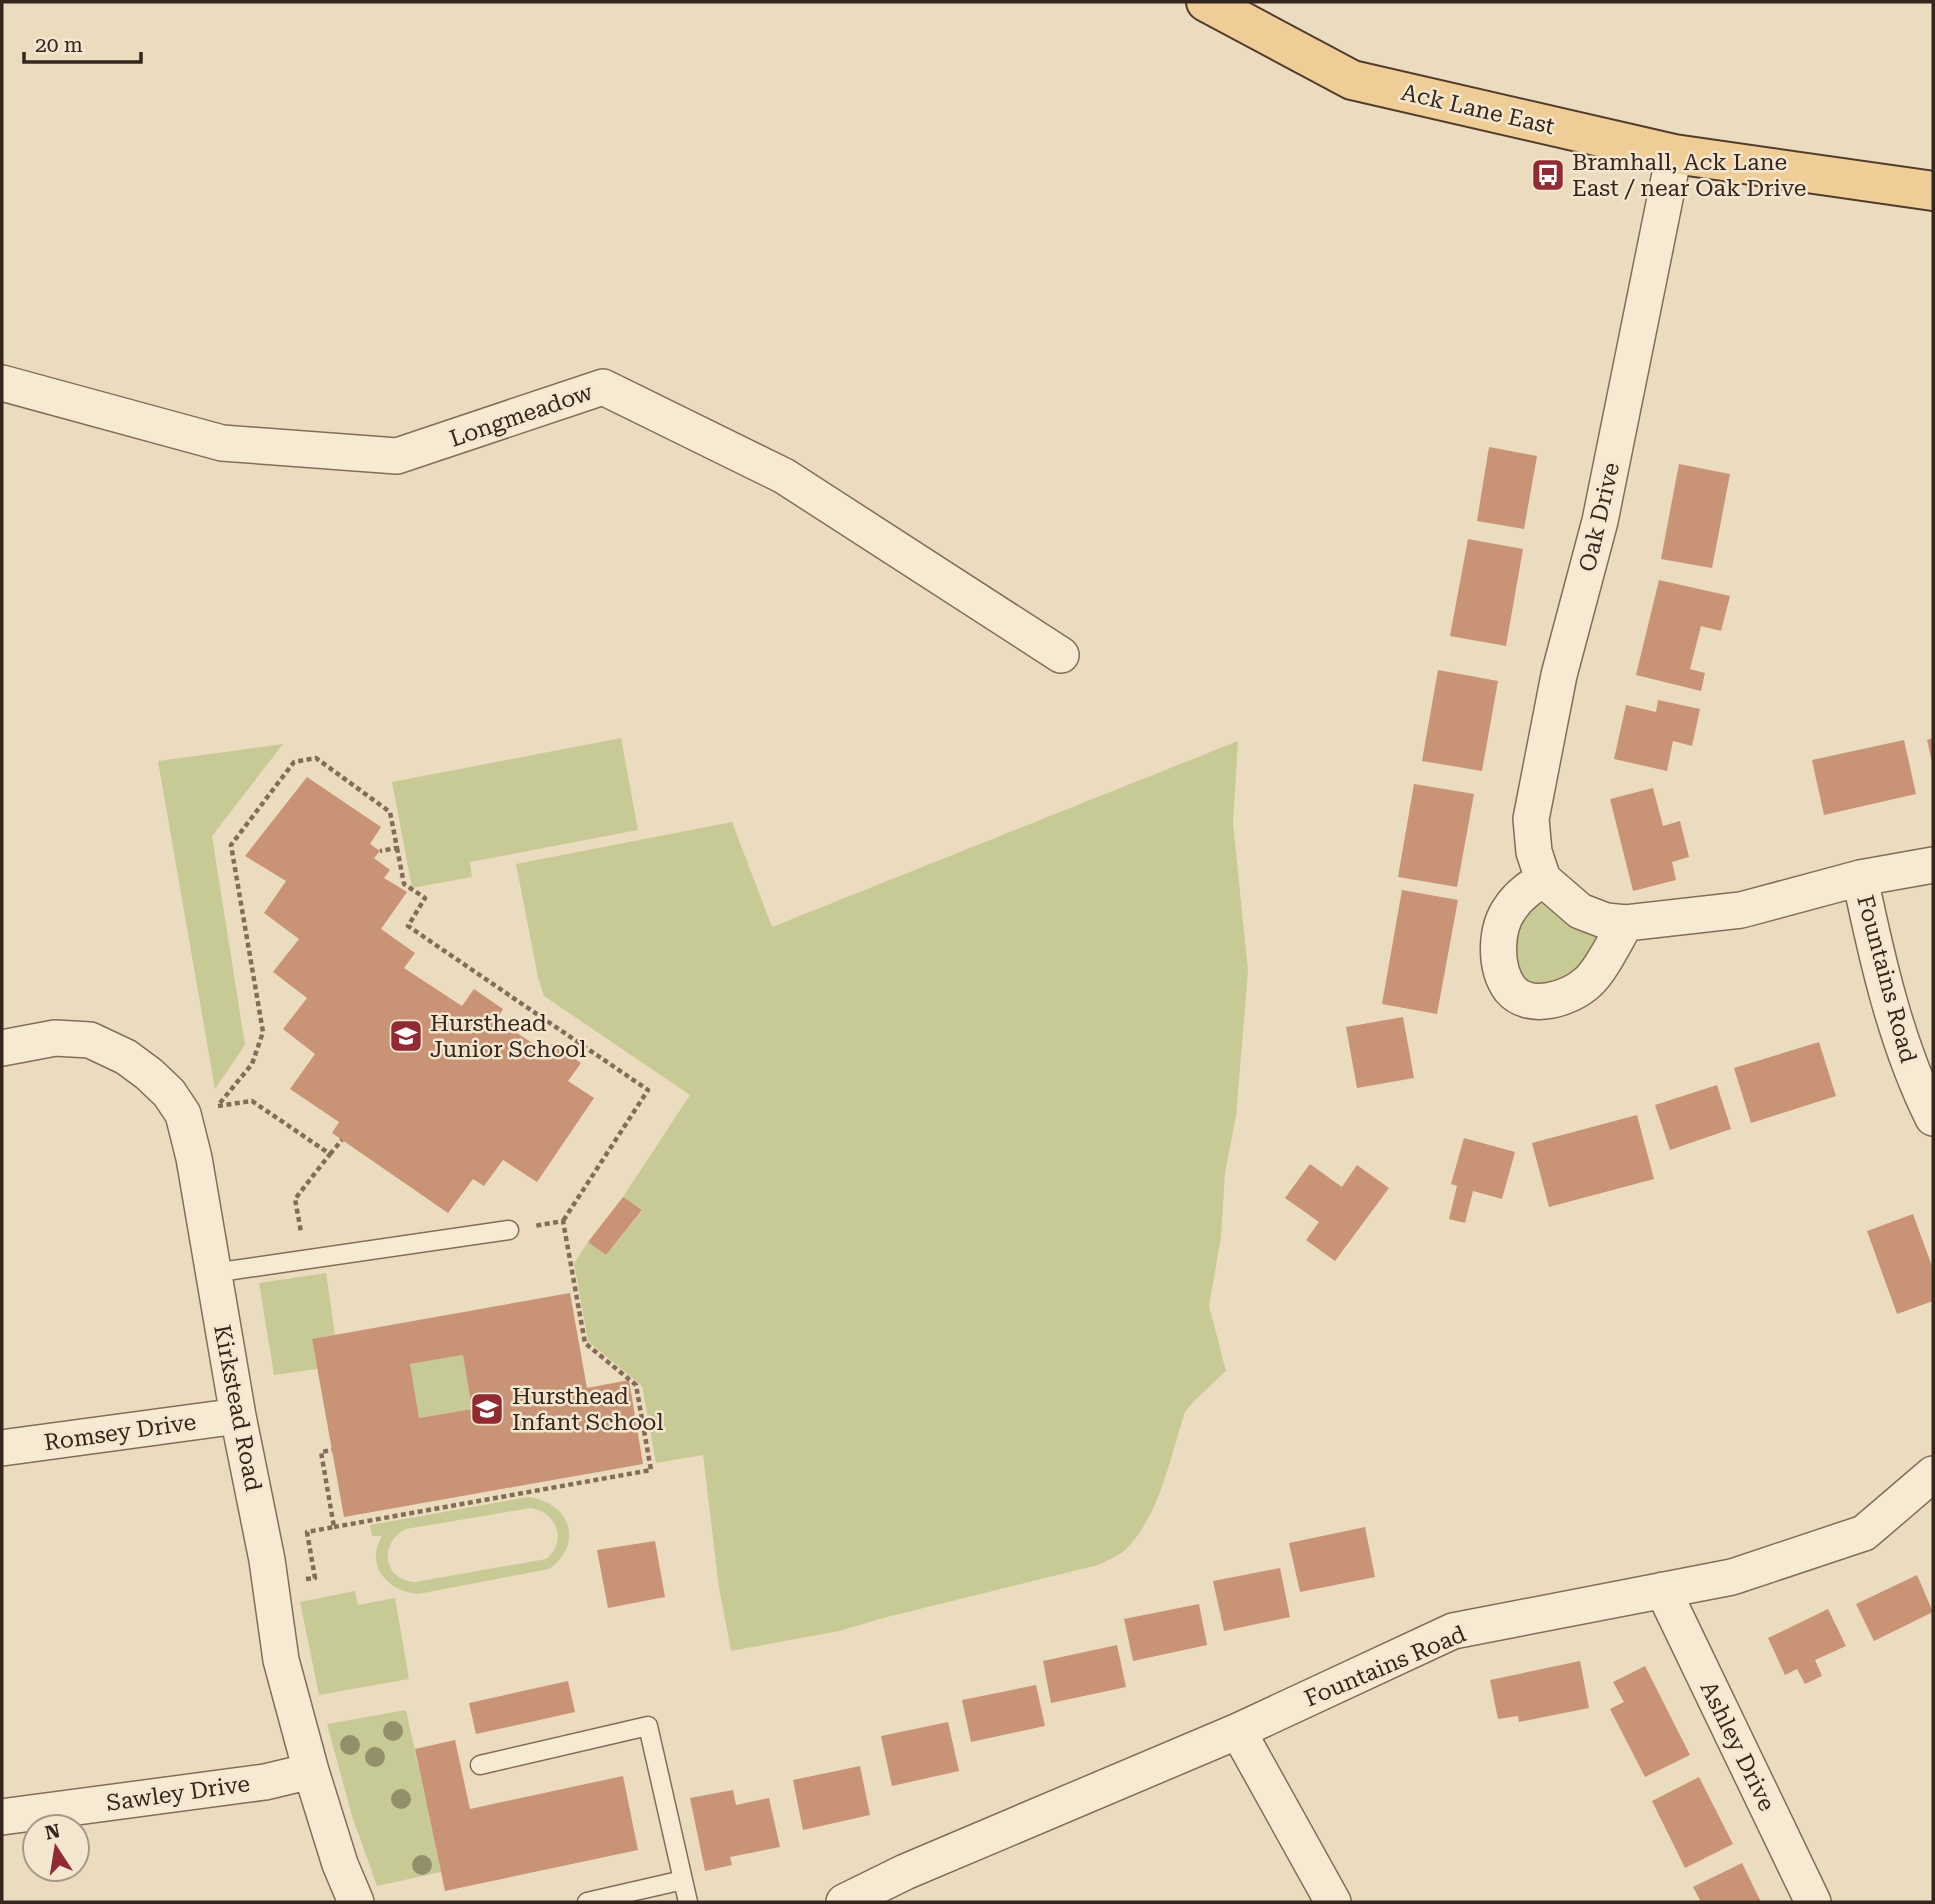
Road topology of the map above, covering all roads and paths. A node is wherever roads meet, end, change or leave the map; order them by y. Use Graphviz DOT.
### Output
graph roads {
  1 [pos="1206,2"];
  2 [pos="1674,154"];
  3 [pos="1933,191"];
  4 [pos="2,383"];
  5 [pos="1060,655"];
  6 [pos="397,848"];
  7 [pos="380,851"];
  8 [pos="1933,865"];
  9 [pos="1860,878"];
  10 [pos="1543,879"];
  11 [pos="1626,923"];
  12 [pos="2,1048"];
  13 [pos="218,1106"];
  14 [pos="183,1114"];
  15 [pos="1933,1118"];
  16 [pos="342,1139"];
  17 [pos="330,1154"];
  18 [pos="563,1221"];
  19 [pos="543,1224"];
  20 [pos="509,1230"];
  21 [pos="306,1260"];
  22 [pos="213,1273"];
  23 [pos="238,1416"];
  24 [pos="2,1448"];
  25 [pos="332,1450"];
  26 [pos="1933,1474"];
  27 [pos="334,1527"];
  28 [pos="271,1585"];
  29 [pos="1663,1591"];
  30 [pos="1238,1731"];
  31 [pos="481,1765"];
  32 [pos="311,1771"];
  33 [pos="2,1817"];
  34 [pos="683,1880"];
  35 [pos="356,1902"];
  36 [pos="587,1902"];
  37 [pos="688,1902"];
  38 [pos="844,1902"];
  39 [pos="1333,1902"];
  40 [pos="1814,1902"];
  1 -- 2 [label="main road, Ack Lane East"];
  2 -- 3 [label="main road, Ack Lane East"];
  2 -- 10 [label="street, Oak Drive"];
  4 -- 5 [label="street, Longmeadow"];
  6 -- 7 [label="path"];
  6 -- 13 [label="path"];
  6 -- 18 [label="path"];
  8 -- 9 [label="street"];
  9 -- 11 [label="street"];
  9 -- 15 [label="street, Fountains Road"];
  10 -- 11 [label="street"];
  10 -- 11 [label="street"];
  12 -- 14 [label="street, Kirkstead Road"];
  13 -- 14 [label="path"];
  13 -- 17 [label="path"];
  14 -- 22 [label="street, Kirkstead Road"];
  16 -- 17 [label="path"];
  17 -- 21 [label="path"];
  18 -- 19 [label="path"];
  18 -- 27 [label="path"];
  20 -- 21 [label="lane"];
  21 -- 22 [label="lane"];
  22 -- 23 [label="street, Kirkstead Road"];
  23 -- 24 [label="street, Romsey Drive"];
  23 -- 28 [label="street, Kirkstead Road"];
  25 -- 27 [label="path"];
  26 -- 29 [label="street, Fountains Road"];
  27 -- 28 [label="path"];
  28 -- 32 [label="street, Kirkstead Road"];
  29 -- 30 [label="street, Fountains Road"];
  29 -- 40 [label="street, Ashley Drive"];
  30 -- 38 [label="street, Fountains Road"];
  30 -- 39 [label="street"];
  31 -- 34 [label="lane"];
  32 -- 33 [label="street, Sawley Drive"];
  32 -- 35 [label="street, Kirkstead Road"];
  34 -- 36 [label="lane"];
  34 -- 37 [label="lane"];
}
